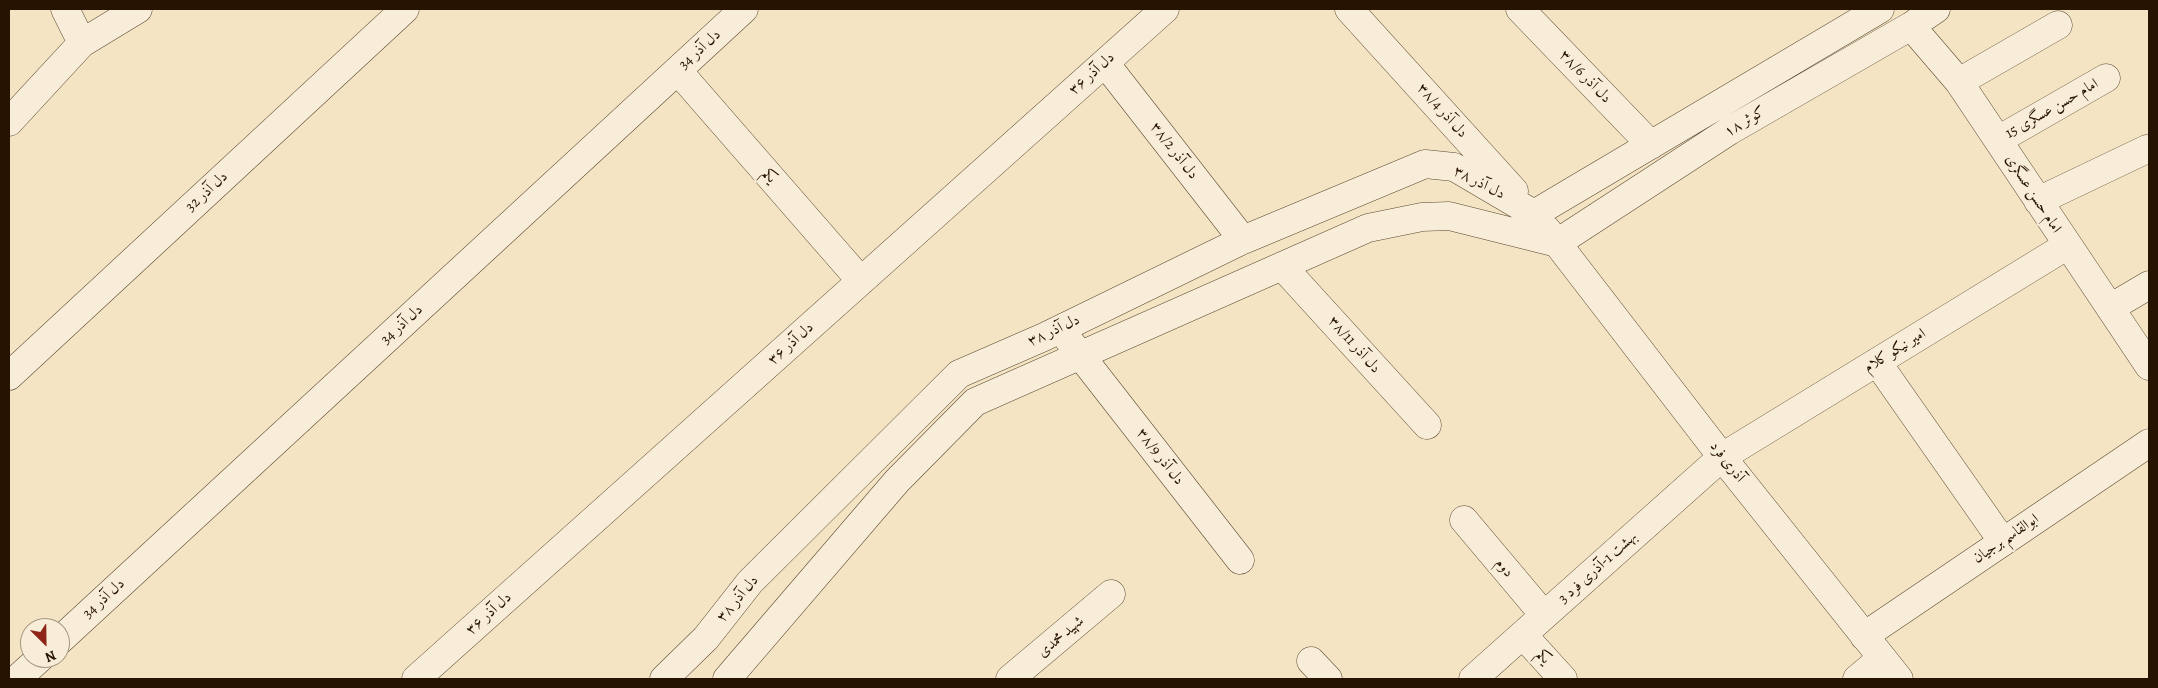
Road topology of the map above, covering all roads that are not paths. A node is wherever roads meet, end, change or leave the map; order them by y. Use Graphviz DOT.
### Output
graph roads {
  1 [pos="64,9"];
  2 [pos="138,9"];
  3 [pos="405,9"];
  4 [pos="744,9"];
  5 [pos="1165,9"];
  6 [pos="1349,9"];
  7 [pos="1520,9"];
  8 [pos="1880,9"];
  9 [pos="1936,9"];
  10 [pos="2058,25"];
  11 [pos="1911,26"];
  12 [pos="82,43"];
  13 [pos="1105,63"];
  14 [pos="678,72"];
  15 [pos="2106,78"];
  16 [pos="1959,82"];
  17 [pos="9,122"];
  18 [pos="1998,140"];
  19 [pos="1651,145"];
  20 [pos="2148,150"];
  21 [pos="2038,201"];
  22 [pos="1534,214"];
  23 [pos="1243,240"];
  24 [pos="1557,243"];
  25 [pos="2068,245"];
  26 [pos="1282,266"];
  27 [pos="861,281"];
  28 [pos="2149,285"];
  29 [pos="2110,308"];
  30 [pos="1059,329"];
  31 [pos="1081,355"];
  32 [pos="1877,362"];
  33 [pos="2149,365"];
  34 [pos="9,376"];
  35 [pos="1427,425"];
  36 [pos="2149,443"];
  37 [pos="1722,458"];
  38 [pos="1464,520"];
  39 [pos="2003,542"];
  40 [pos="1240,560"];
  41 [pos="1111,594"];
  42 [pos="1544,616"];
  43 [pos="70,631"];
  44 [pos="1523,635"];
  45 [pos="1864,636"];
  46 [pos="1882,658"];
  47 [pos="29,668"];
  48 [pos="17,679"];
  49 [pos="416,679"];
  50 [pos="664,679"];
  51 [pos="727,679"];
  52 [pos="1010,679"];
  53 [pos="1473,679"];
  54 [pos="1563,679"];
  55 [pos="1857,679"];
  56 [pos="1899,679"];
  1 -- 12 [label="street"];
  2 -- 12 [label="street"];
  3 -- 34 [label="street, دل آذر 32"];
  4 -- 14 [label="street, دل آذر 34"];
  5 -- 13 [label="street, دل آذر ۳۶"];
  6 -- 22 [label="street, دل آذر ۳۸/4"];
  7 -- 19 [label="street, دل آذر ۳۸/6"];
  8 -- 19 [label="street, کوثر ۱۸"];
  9 -- 11 [label="street, کوثر ۱۸"];
  10 -- 16 [label="street"];
  11 -- 16 [label="street, امام حسن عسگری"];
  11 -- 24 [label="street, کوثر ۱۸"];
  12 -- 17 [label="street"];
  13 -- 23 [label="street, دل آذر ۳۸/2"];
  13 -- 27 [label="street, دل آذر ۳۶"];
  14 -- 27 [label="street, یکم"];
  14 -- 43 [label="street, دل آذر 34"];
  15 -- 18 [label="street, امام حسن عسگری 15"];
  16 -- 18 [label="street, امام حسن عسگری"];
  18 -- 21 [label="street, امام حسن عسگری"];
  19 -- 22 [label="street, کوثر ۱۸"];
  20 -- 21 [label="street"];
  21 -- 25 [label="street, امام حسن عسگری"];
  22 -- 23 [label="street, دل آذر ۳۸"];
  22 -- 24 [label="street, دل آذر ۳۸/4"];
  23 -- 30 [label="street, دل آذر ۳۸"];
  24 -- 26 [label="street"];
  24 -- 37 [label="street, آذری فرد"];
  25 -- 29 [label="street, امام حسن عسگری"];
  25 -- 32 [label="street, امیر نیکو کلام"];
  26 -- 31 [label="street"];
  26 -- 35 [label="street, دل آذر ۳۸/11"];
  27 -- 49 [label="street, دل آذر ۳۶"];
  28 -- 29 [label="street"];
  29 -- 33 [label="street, امام حسن عسگری"];
  30 -- 31 [label="street, دل آذر ۳۸/9"];
  30 -- 50 [label="street, دل آذر ۳۸"];
  31 -- 40 [label="street, دل آذر ۳۸/9"];
  31 -- 51 [label="street"];
  32 -- 37 [label="street, امیر نیکو کلام"];
  32 -- 39 [label="street"];
  36 -- 39 [label="street, ابوالقاسم برجیان"];
  37 -- 42 [label="street, بهشت 1-آذری فرد 3"];
  37 -- 45 [label="street, آذری فرد"];
  38 -- 42 [label="street, دوم"];
  39 -- 45 [label="street, ابوالقاسم برجیان"];
  41 -- 52 [label="street, شهید محمدی"];
  42 -- 44 [label="street, بهشت 1-آذری فرد 3"];
  44 -- 53 [label="street, بهشت 1-آذری فرد 3"];
  44 -- 54 [label="street, یکم"];
  45 -- 46 [label="street, آذری فرد"];
  46 -- 55 [label="street"];
  46 -- 56 [label="street, آذری فرد"];
  47 -- 48 [label="street"];
}
